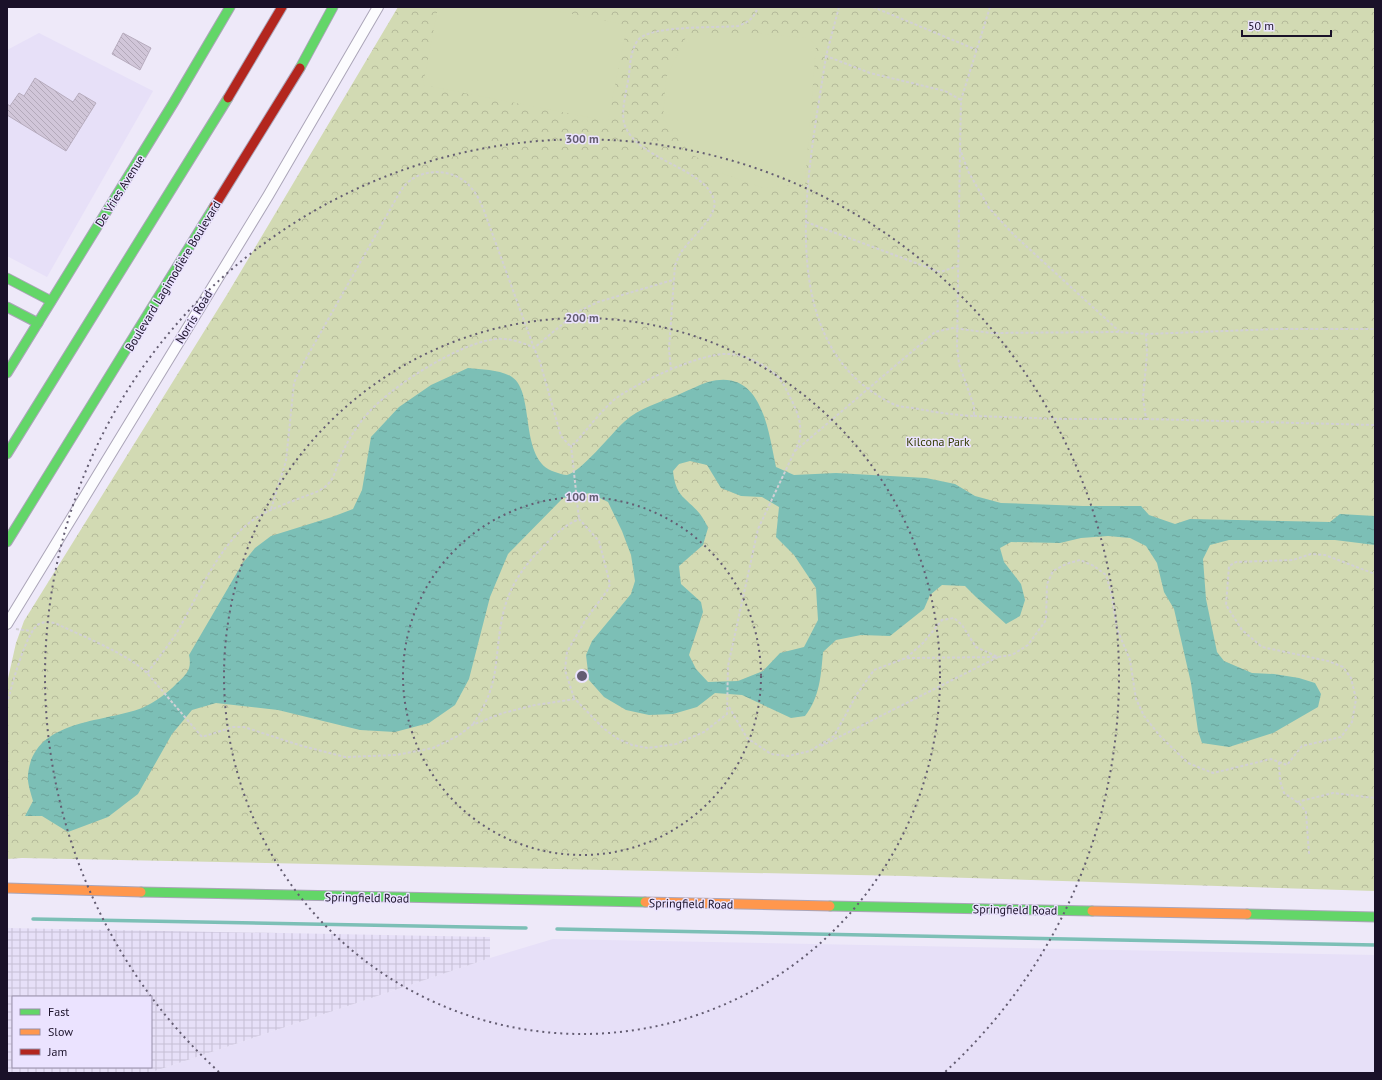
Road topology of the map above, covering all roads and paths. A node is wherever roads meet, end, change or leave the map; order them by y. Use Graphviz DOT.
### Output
graph roads {
  1 [pos="230,7"];
  2 [pos="282,7"];
  3 [pos="333,7"];
  4 [pos="378,7"];
  5 [pos="758,7"];
  6 [pos="839,7"];
  7 [pos="873,7"];
  8 [pos="990,7"];
  9 [pos="977,50"];
  10 [pos="826,56"];
  11 [pos="961,100"];
  12 [pos="960,149"];
  13 [pos="806,222"];
  14 [pos="958,266"];
  15 [pos="7,278"];
  16 [pos="674,280"];
  17 [pos="51,301"];
  18 [pos="7,307"];
  19 [pos="38,323"];
  20 [pos="957,328"];
  21 [pos="1375,329"];
  22 [pos="1120,332"];
  23 [pos="1146,334"];
  24 [pos="534,348"];
  25 [pos="671,370"];
  26 [pos="7,373"];
  27 [pos="867,389"];
  28 [pos="974,416"];
  29 [pos="1146,419"];
  30 [pos="1375,425"];
  31 [pos="571,445"];
  32 [pos="794,452"];
  33 [pos="7,454"];
  34 [pos="270,509"];
  35 [pos="579,519"];
  36 [pos="7,542"];
  37 [pos="1375,574"];
  38 [pos="10,626"];
  39 [pos="31,631"];
  40 [pos="998,657"];
  41 [pos="906,658"];
  42 [pos="147,673"];
  43 [pos="574,699"];
  44 [pos="7,704"];
  45 [pos="728,706"];
  46 [pos="472,725"];
  47 [pos="810,751"];
  48 [pos="1279,762"];
  49 [pos="1375,798"];
  50 [pos="1297,802"];
  51 [pos="1309,854"];
  52 [pos="7,888"];
  53 [pos="1375,917"];
  1 -- 17 [label="street, De Vries Avenue"];
  2 -- 33 [label="street"];
  3 -- 36 [label="street, Boulevard Lagimodière Boulevard"];
  4 -- 38 [label="street, Norris Road"];
  5 -- 16 [label="path"];
  6 -- 10 [label="path"];
  7 -- 9 [label="path"];
  8 -- 9 [label="path"];
  9 -- 11 [label="path"];
  10 -- 11 [label="path"];
  10 -- 13 [label="path"];
  11 -- 12 [label="path"];
  12 -- 14 [label="path"];
  12 -- 22 [label="path"];
  13 -- 14 [label="path"];
  13 -- 27 [label="path"];
  14 -- 20 [label="path"];
  15 -- 17 [label="street"];
  16 -- 24 [label="path"];
  16 -- 25 [label="path"];
  17 -- 19 [label="street, De Vries Avenue"];
  18 -- 19 [label="street"];
  19 -- 26 [label="street, De Vries Avenue"];
  20 -- 22 [label="path"];
  20 -- 27 [label="path"];
  20 -- 28 [label="path"];
  21 -- 23 [label="path"];
  22 -- 23 [label="path"];
  23 -- 29 [label="path"];
  24 -- 31 [label="path"];
  24 -- 34 [label="path"];
  24 -- 34 [label="path"];
  25 -- 31 [label="path"];
  25 -- 32 [label="path"];
  27 -- 28 [label="path"];
  27 -- 32 [label="path"];
  28 -- 29 [label="path"];
  29 -- 30 [label="path"];
  31 -- 35 [label="path"];
  32 -- 45 [label="path"];
  34 -- 42 [label="path"];
  35 -- 43 [label="path"];
  35 -- 46 [label="path"];
  37 -- 48 [label="path"];
  38 -- 39 [label="path"];
  39 -- 42 [label="path"];
  39 -- 44 [label="path"];
  40 -- 41 [label="path"];
  40 -- 41 [label="path"];
  40 -- 47 [label="path"];
  40 -- 48 [label="path"];
  41 -- 47 [label="path"];
  42 -- 46 [label="path"];
  43 -- 45 [label="path"];
  43 -- 46 [label="path"];
  45 -- 47 [label="path"];
  48 -- 50 [label="path"];
  49 -- 50 [label="path"];
  50 -- 51 [label="path"];
  52 -- 53 [label="street, Springfield Road"];
}
